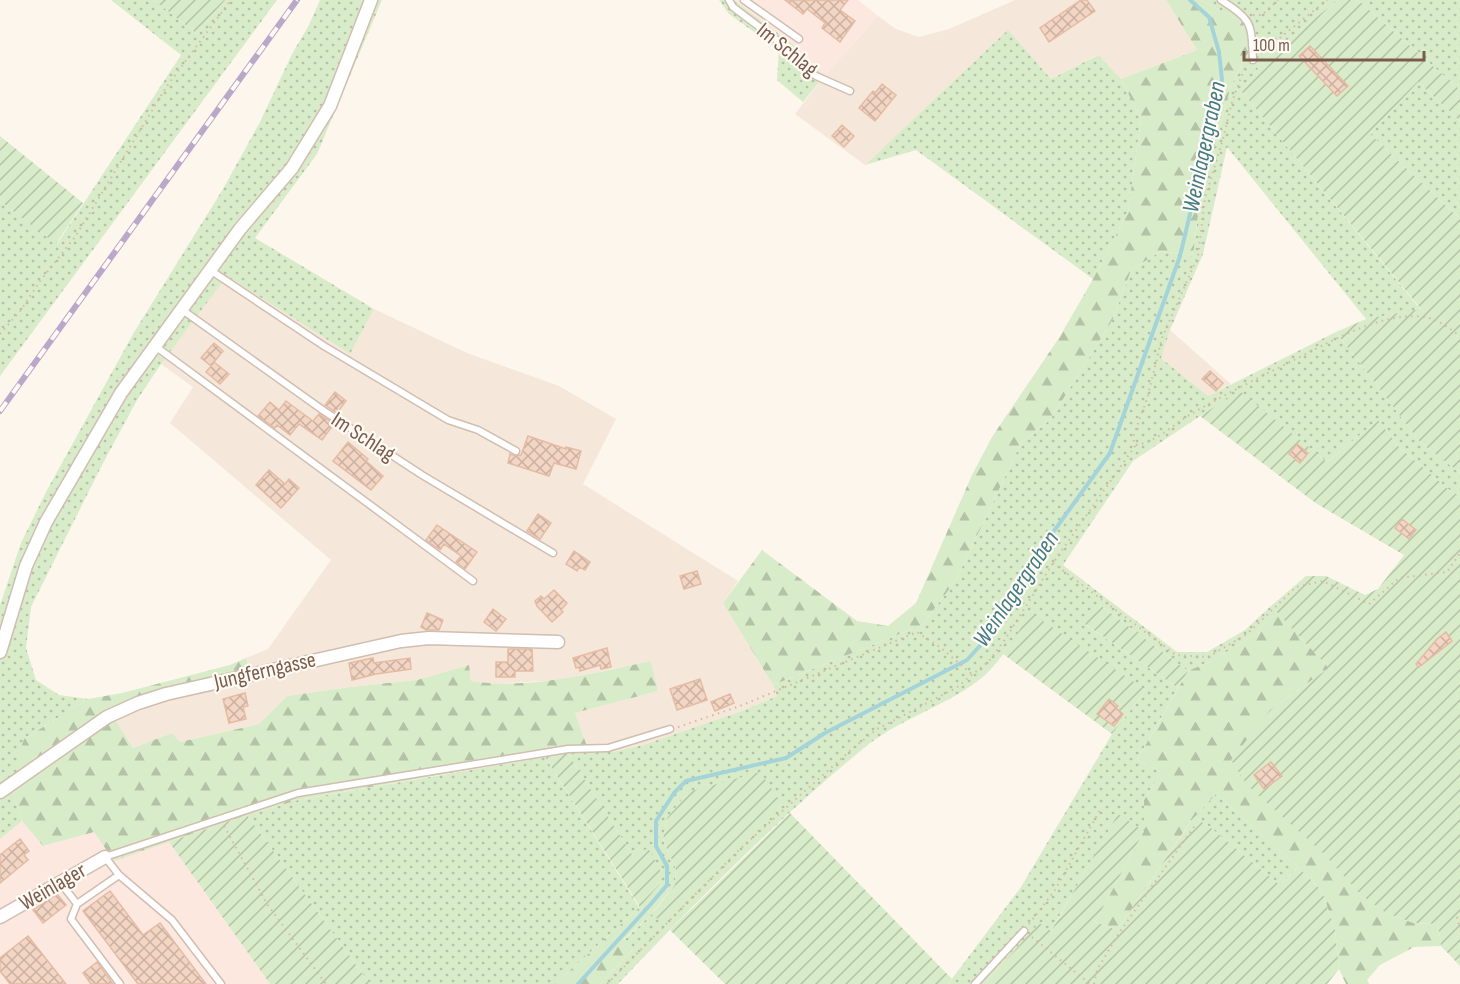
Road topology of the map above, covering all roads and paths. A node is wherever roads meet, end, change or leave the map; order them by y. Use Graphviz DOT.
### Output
graph roads {
  1 [pos="231,0"];
  2 [pos="371,0"];
  3 [pos="729,0"];
  4 [pos="744,0"];
  5 [pos="1221,0"];
  6 [pos="1278,0"];
  7 [pos="1327,0"];
  8 [pos="1244,16"];
  9 [pos="799,39"];
  10 [pos="1253,60"];
  11 [pos="850,92"];
  12 [pos="210,270"];
  13 [pos="181,309"];
  14 [pos="0,334"];
  15 [pos="1460,336"];
  16 [pos="154,345"];
  17 [pos="1135,446"];
  18 [pos="516,451"];
  19 [pos="553,553"];
  20 [pos="1460,554"];
  21 [pos="1053,563"];
  22 [pos="473,581"];
  23 [pos="558,642"];
  24 [pos="0,652"];
  25 [pos="973,676"];
  26 [pos="670,729"];
  27 [pos="0,792"];
  28 [pos="1100,810"];
  29 [pos="220,819"];
  30 [pos="1196,824"];
  31 [pos="105,857"];
  32 [pos="119,875"];
  33 [pos="59,882"];
  34 [pos="77,904"];
  35 [pos="0,917"];
  36 [pos="1457,917"];
  37 [pos="1460,929"];
  38 [pos="1024,931"];
  39 [pos="120,984"];
  40 [pos="221,984"];
  41 [pos="326,984"];
  42 [pos="607,984"];
  43 [pos="975,984"];
  44 [pos="1092,984"];
  1 -- 14 [label="path"];
  2 -- 12 [label="street"];
  3 -- 11 [label="lane, Im Schlag"];
  4 -- 9 [label="lane"];
  5 -- 8 [label="lane"];
  6 -- 8 [label="path"];
  7 -- 10 [label="path"];
  8 -- 10 [label="lane"];
  10 -- 17 [label="path"];
  12 -- 13 [label="street"];
  12 -- 18 [label="lane"];
  13 -- 16 [label="street"];
  13 -- 19 [label="lane, Im Schlag"];
  15 -- 17 [label="path"];
  16 -- 22 [label="lane"];
  16 -- 24 [label="street"];
  17 -- 21 [label="path"];
  20 -- 21 [label="path"];
  21 -- 25 [label="path"];
  23 -- 27 [label="street, Jungferngasse"];
  25 -- 26 [label="path"];
  25 -- 42 [label="path"];
  26 -- 29 [label="lane"];
  28 -- 38 [label="path"];
  29 -- 31 [label="lane"];
  29 -- 41 [label="path"];
  30 -- 44 [label="path"];
  31 -- 32 [label="lane"];
  31 -- 33 [label="street, Weinlager"];
  32 -- 34 [label="lane"];
  32 -- 40 [label="lane"];
  33 -- 34 [label="lane"];
  33 -- 35 [label="street, Weinlager"];
  34 -- 39 [label="lane"];
  36 -- 37 [label="path"];
  38 -- 43 [label="lane"];
  38 -- 44 [label="path"];
}
